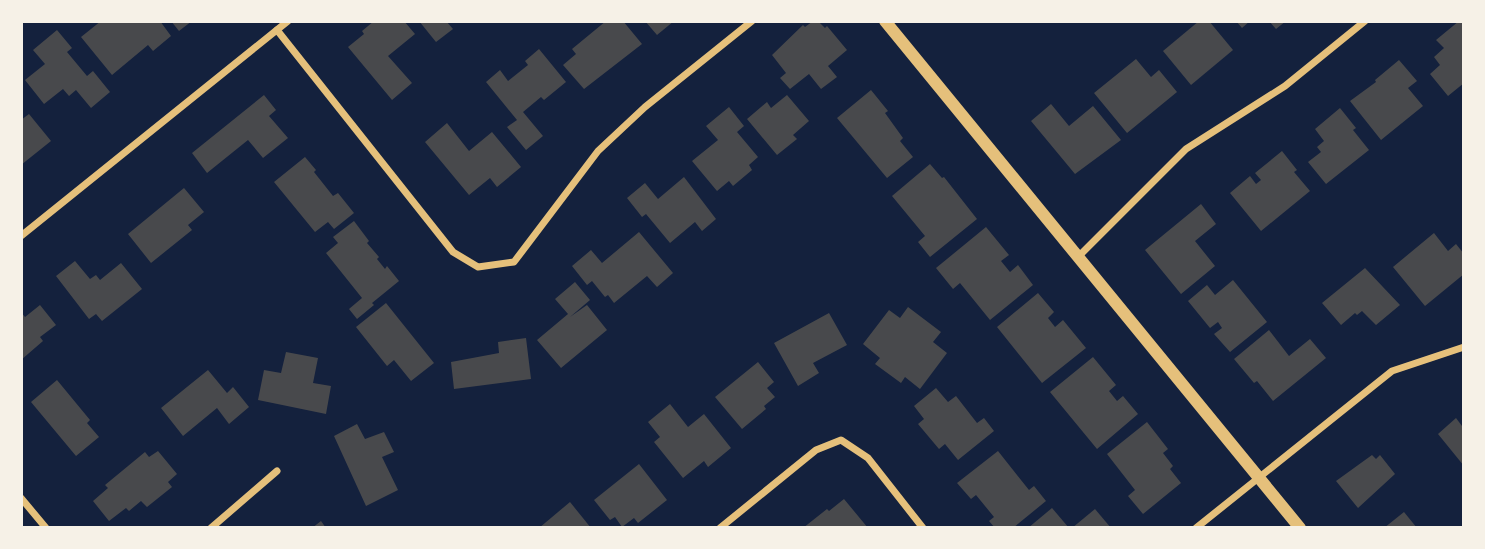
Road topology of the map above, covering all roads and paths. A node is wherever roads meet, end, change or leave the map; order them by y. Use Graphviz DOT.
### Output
graph roads {
  1 [pos="288,21"];
  2 [pos="752,21"];
  3 [pos="886,21"];
  4 [pos="1365,21"];
  5 [pos="277,30"];
  6 [pos="21,236"];
  7 [pos="1079,256"];
  8 [pos="1464,347"];
  9 [pos="277,471"];
  10 [pos="1258,477"];
  11 [pos="21,498"];
  12 [pos="47,528"];
  13 [pos="211,528"];
  14 [pos="720,528"];
  15 [pos="923,528"];
  16 [pos="1196,528"];
  17 [pos="1300,528"];
  1 -- 5 [label="street"];
  2 -- 5 [label="street"];
  3 -- 7 [label="street"];
  4 -- 7 [label="street"];
  5 -- 6 [label="street"];
  7 -- 10 [label="street"];
  8 -- 10 [label="street"];
  9 -- 13 [label="street"];
  10 -- 16 [label="street"];
  10 -- 17 [label="street"];
  11 -- 12 [label="street"];
  14 -- 15 [label="street"];
}
